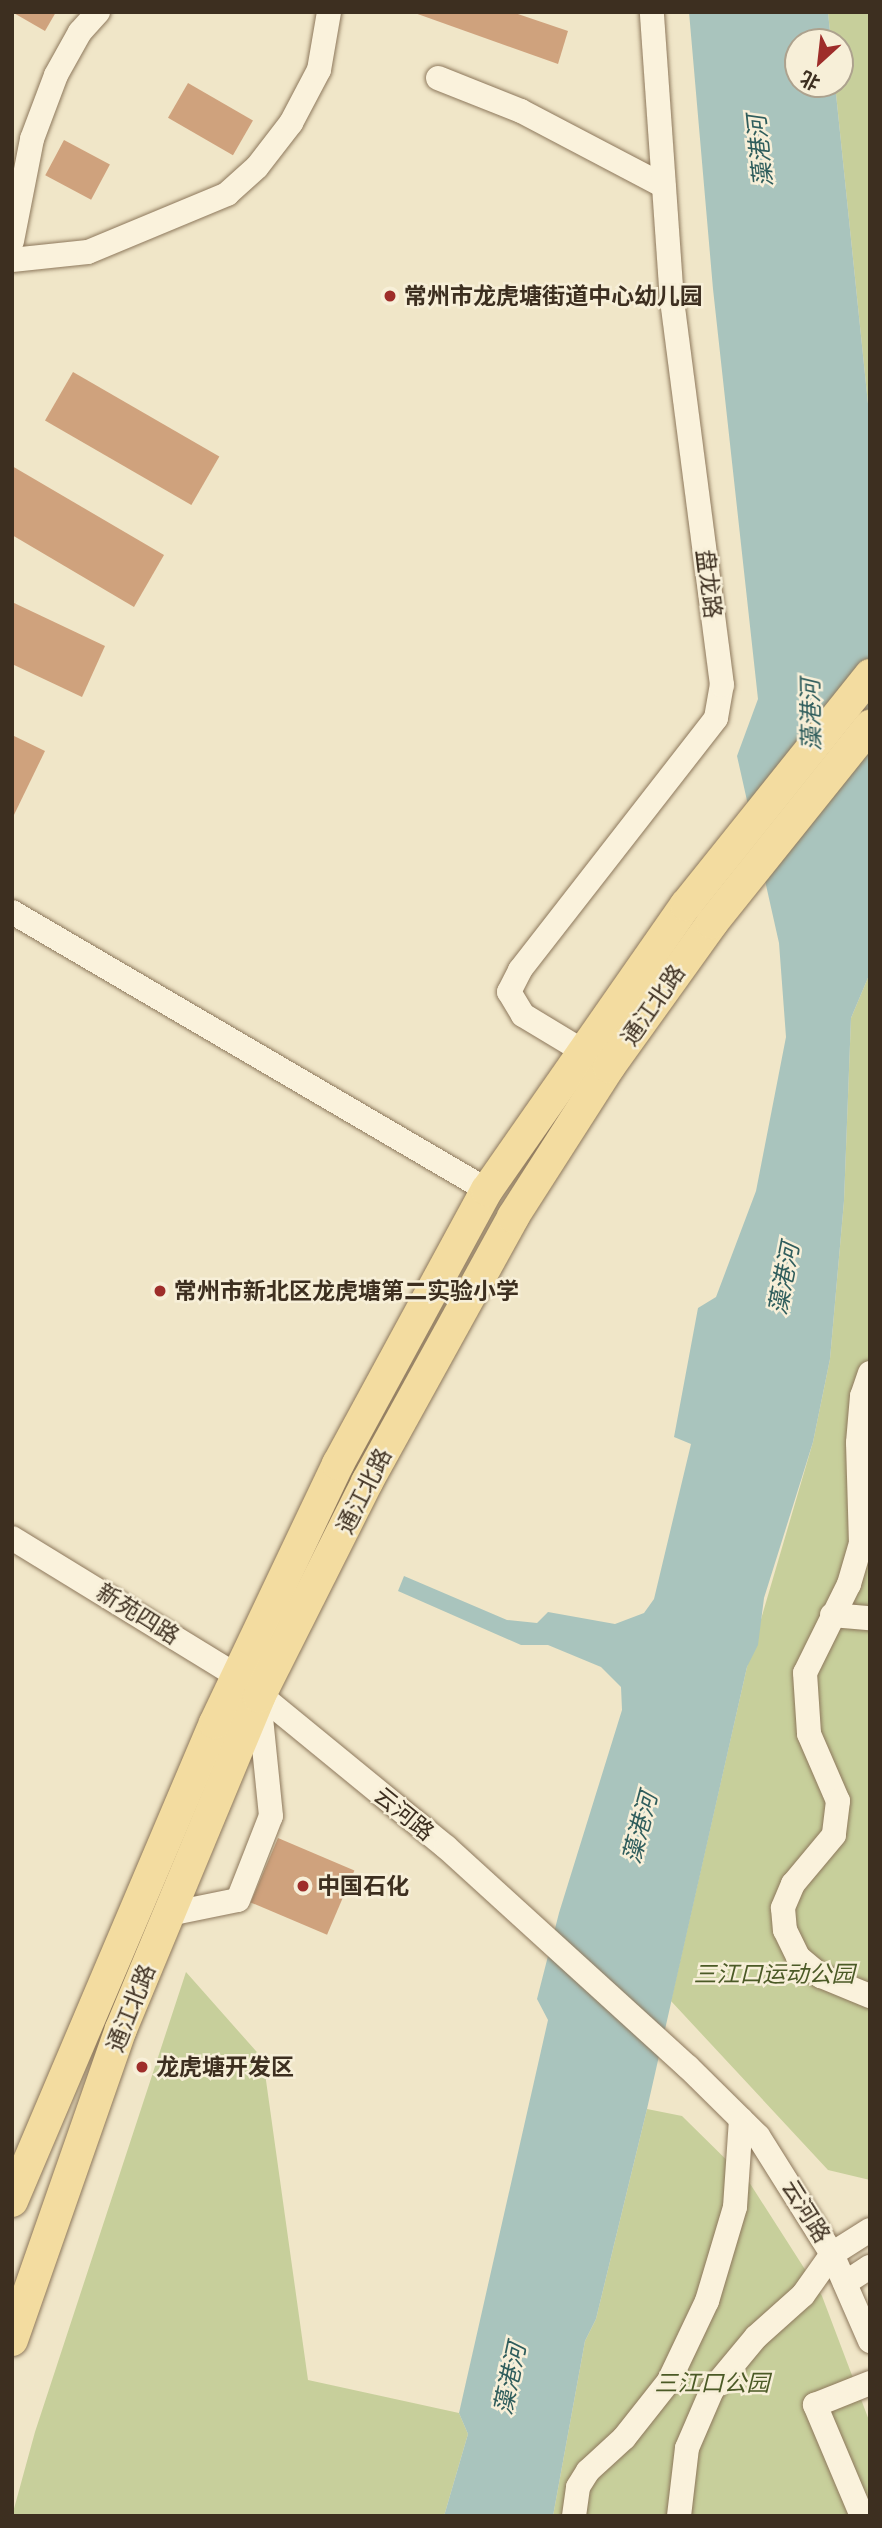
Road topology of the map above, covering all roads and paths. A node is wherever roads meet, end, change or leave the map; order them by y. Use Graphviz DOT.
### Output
graph roads {
  1 [pos="98,12"];
  2 [pos="330,12"];
  3 [pos="652,12"];
  4 [pos="438,78"];
  5 [pos="664,186"];
  6 [pos="12,241"];
  7 [pos="12,261"];
  8 [pos="870,676"];
  9 [pos="870,726"];
  10 [pos="12,912"];
  11 [pos="581,1050"];
  12 [pos="487,1190"];
  13 [pos="870,1373"];
  14 [pos="12,1538"];
  15 [pos="832,1615"];
  16 [pos="870,1618"];
  17 [pos="248,1686"];
  18 [pos="169,1914"];
  19 [pos="870,1996"];
  20 [pos="741,2119"];
  21 [pos="12,2201"];
  22 [pos="870,2230"];
  23 [pos="832,2254"];
  24 [pos="870,2267"];
  25 [pos="21,2280"];
  26 [pos="845,2283"];
  27 [pos="12,2340"];
  28 [pos="870,2341"];
  29 [pos="870,2382"];
  30 [pos="574,2516"];
  31 [pos="679,2516"];
  32 [pos="862,2516"];
  1 -- 6 [label="street"];
  2 -- 7 [label="street"];
  3 -- 5 [label="street, 盘龙路"];
  4 -- 5 [label="street"];
  5 -- 11 [label="street, 盘龙路"];
  8 -- 11 [label="main road, 通江北路"];
  9 -- 17 [label="main road, 通江北路"];
  10 -- 12 [label="street"];
  11 -- 12 [label="main road, 通江北路"];
  12 -- 17 [label="main road, 通江北路"];
  13 -- 15 [label="street"];
  14 -- 17 [label="street, 新苑四路"];
  15 -- 16 [label="street"];
  15 -- 19 [label="street"];
  17 -- 18 [label="main road, 通江北路"];
  17 -- 18 [label="street"];
  17 -- 20 [label="street, 云河路"];
  17 -- 21 [label="main road, 通江北路"];
  18 -- 25 [label="main road, 通江北路"];
  20 -- 23 [label="street, 云河路"];
  20 -- 30 [label="street"];
  22 -- 23 [label="street"];
  23 -- 26 [label="street, 云河路"];
  23 -- 31 [label="street"];
  24 -- 26 [label="street"];
  25 -- 27 [label="main road, 通江北路"];
  26 -- 28 [label="street, 云河路"];
  29 -- 32 [label="street"];
}
